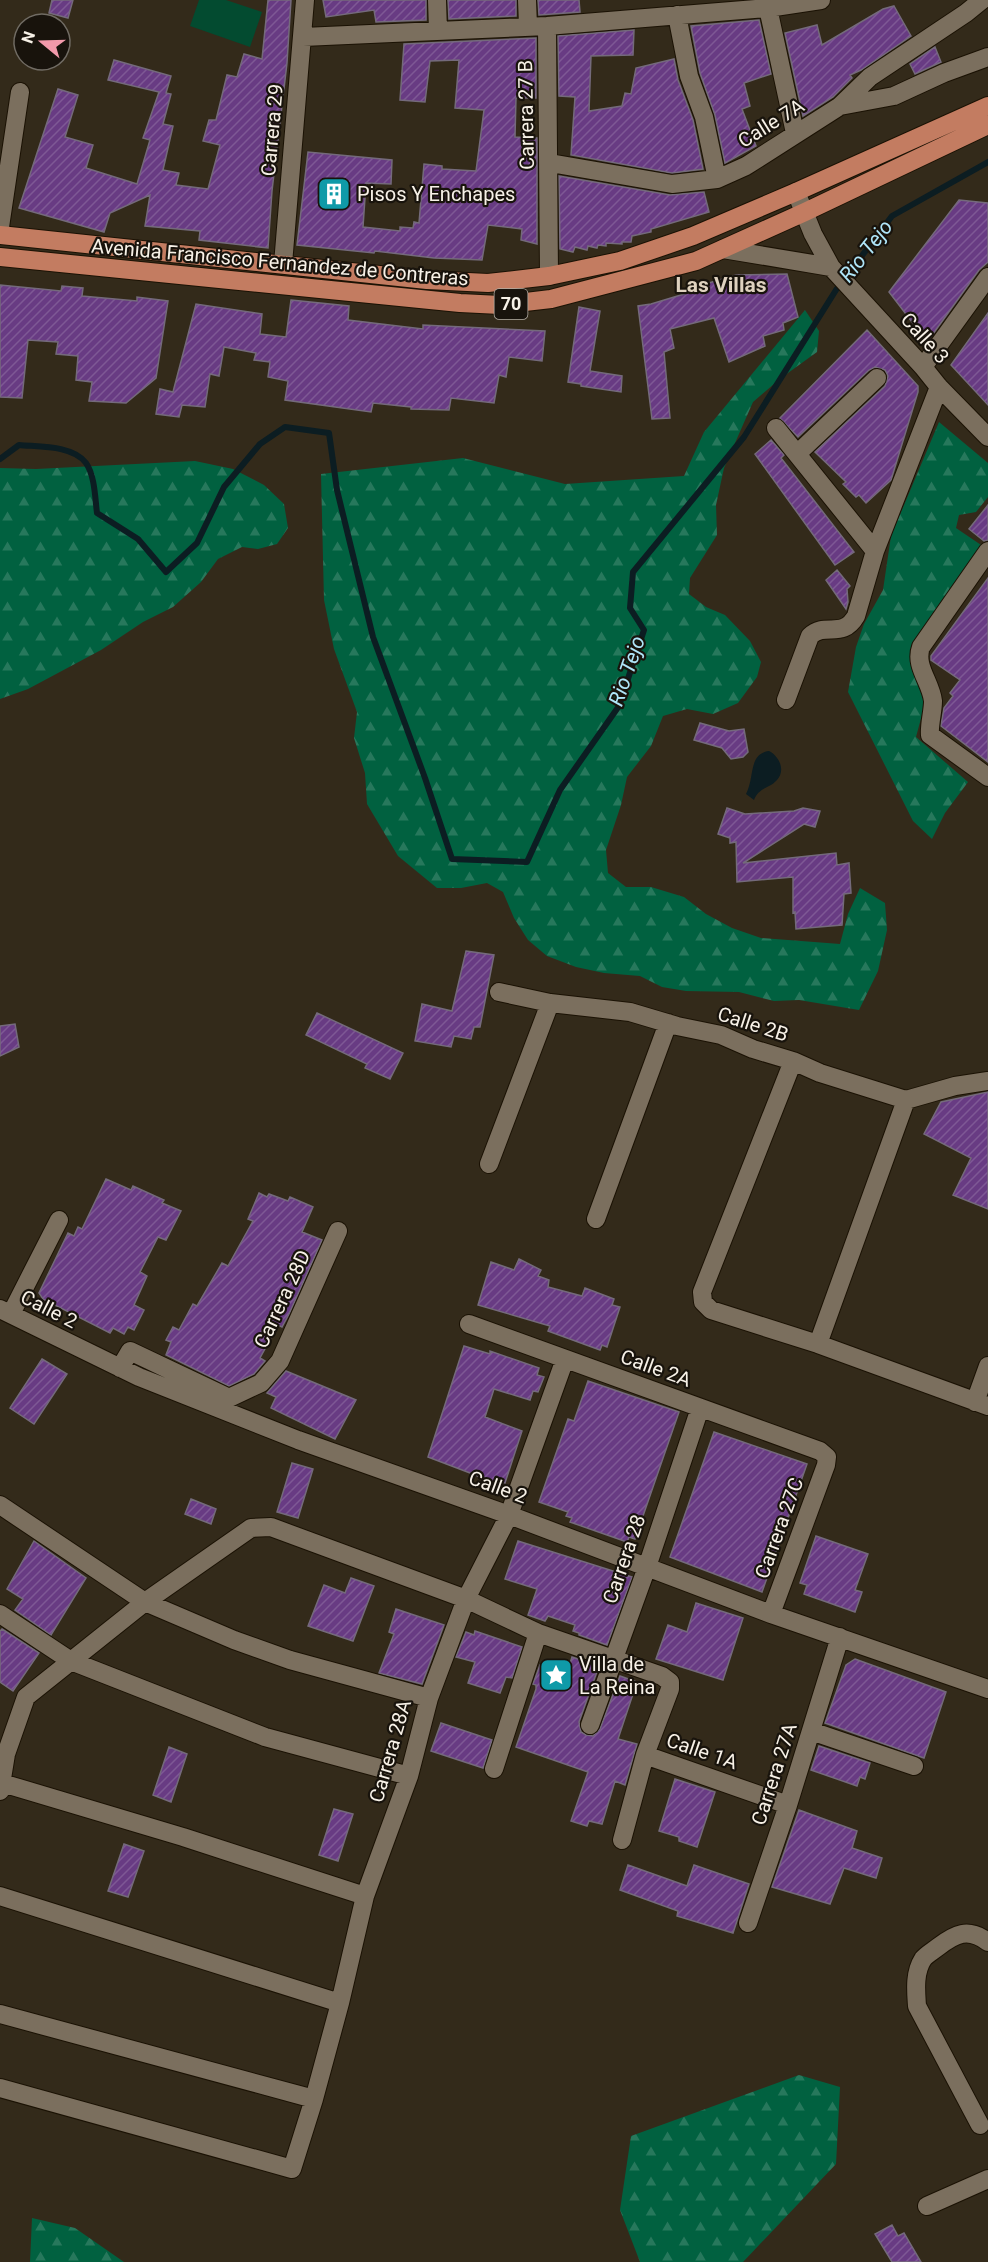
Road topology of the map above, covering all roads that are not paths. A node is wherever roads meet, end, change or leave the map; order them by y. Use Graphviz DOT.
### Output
graph roads {
  1 [pos="305,0"];
  2 [pos="436,0"];
  3 [pos="527,0"];
  4 [pos="821,0"];
  5 [pos="982,0"];
  6 [pos="763,5"];
  7 [pos="665,10"];
  8 [pos="528,26"];
  9 [pos="548,26"];
  10 [pos="438,31"];
  11 [pos="303,37"];
  12 [pos="988,57"];
  13 [pos="20,92"];
  14 [pos="840,106"];
  15 [pos="988,106"];
  16 [pos="988,125"];
  17 [pos="795,133"];
  18 [pos="549,163"];
  19 [pos="717,179"];
  20 [pos="796,192"];
  21 [pos="806,212"];
  22 [pos="0,226"];
  23 [pos="0,235"];
  24 [pos="723,249"];
  25 [pos="0,257"];
  26 [pos="283,264"];
  27 [pos="833,269"];
  28 [pos="549,276"];
  29 [pos="988,277"];
  30 [pos="923,367"];
  31 [pos="877,378"];
  32 [pos="939,387"];
  33 [pos="776,428"];
  34 [pos="988,437"];
  35 [pos="797,454"];
  36 [pos="875,551"];
  37 [pos="988,551"];
  38 [pos="786,700"];
  39 [pos="988,777"];
  40 [pos="499,992"];
  41 [pos="550,1003"];
  42 [pos="668,1023"];
  43 [pos="793,1061"];
  44 [pos="988,1081"];
  45 [pos="906,1100"];
  46 [pos="489,1164"];
  47 [pos="596,1219"];
  48 [pos="59,1220"];
  49 [pos="338,1231"];
  50 [pos="5,1312"];
  51 [pos="469,1324"];
  52 [pos="818,1344"];
  53 [pos="565,1359"];
  54 [pos="149,1360"];
  55 [pos="988,1366"];
  56 [pos="120,1368"];
  57 [pos="139,1377"];
  58 [pos="982,1404"];
  59 [pos="700,1408"];
  60 [pos="827,1456"];
  61 [pos="0,1505"];
  62 [pos="509,1515"];
  63 [pos="647,1567"];
  64 [pos="466,1599"];
  65 [pos="145,1602"];
  66 [pos="0,1614"];
  67 [pos="771,1614"];
  68 [pos="538,1633"];
  69 [pos="840,1638"];
  70 [pos="613,1659"];
  71 [pos="71,1661"];
  72 [pos="988,1689"];
  73 [pos="429,1698"];
  74 [pos="590,1725"];
  75 [pos="811,1731"];
  76 [pos="3,1752"];
  77 [pos="645,1755"];
  78 [pos="914,1766"];
  79 [pos="494,1769"];
  80 [pos="409,1776"];
  81 [pos="1,1787"];
  82 [pos="788,1805"];
  83 [pos="622,1840"];
  84 [pos="0,1896"];
  85 [pos="365,1896"];
  86 [pos="748,1923"];
  87 [pos="988,1942"];
  88 [pos="340,2003"];
  89 [pos="0,2014"];
  90 [pos="0,2088"];
  91 [pos="314,2099"];
  92 [pos="980,2125"];
  93 [pos="988,2179"];
  94 [pos="927,2206"];
  1 -- 11 [label="street, Carrera 29"];
  2 -- 10 [label="street"];
  3 -- 8 [label="street"];
  4 -- 6 [label="street"];
  5 -- 14 [label="street, Calle 7A"];
  6 -- 7 [label="street"];
  6 -- 17 [label="street"];
  7 -- 9 [label="street"];
  7 -- 19 [label="street"];
  8 -- 9 [label="street"];
  8 -- 10 [label="street"];
  9 -- 18 [label="street, Carrera 27 B"];
  10 -- 11 [label="street"];
  11 -- 26 [label="street, Carrera 29"];
  12 -- 14 [label="street"];
  13 -- 22 [label="street"];
  14 -- 17 [label="street, Calle 7A"];
  15 -- 20 [label="main road, Avenida Francisco Fernandez de Contreras / 70"];
  16 -- 21 [label="main road, Avenida Francisco Fernandez de Contreras / 70"];
  17 -- 19 [label="street, Calle 7A"];
  18 -- 19 [label="street, Calle 7A"];
  18 -- 28 [label="street, Carrera 27 B"];
  20 -- 21 [label="street, Calle 3"];
  20 -- 28 [label="main road, Avenida Francisco Fernandez de Contreras / 70"];
  21 -- 24 [label="main road, Avenida Francisco Fernandez de Contreras / 70"];
  21 -- 27 [label="street, Calle 3"];
  23 -- 26 [label="main road, Avenida Francisco Fernandez de Contreras / 70"];
  24 -- 25 [label="main road, Avenida Francisco Fernandez de Contreras / 70"];
  24 -- 27 [label="street"];
  26 -- 28 [label="main road, Avenida Francisco Fernandez de Contreras / 70"];
  27 -- 30 [label="street, Calle 3"];
  29 -- 30 [label="street"];
  30 -- 32 [label="street, Calle 3"];
  31 -- 35 [label="street"];
  32 -- 34 [label="street, Calle 3"];
  32 -- 36 [label="street"];
  33 -- 35 [label="street"];
  35 -- 36 [label="street"];
  36 -- 38 [label="street"];
  37 -- 39 [label="street"];
  40 -- 41 [label="street, Calle 2B"];
  41 -- 42 [label="street, Calle 2B"];
  41 -- 46 [label="street"];
  42 -- 43 [label="street, Calle 2B"];
  42 -- 47 [label="street"];
  43 -- 45 [label="street, Calle 2B"];
  43 -- 52 [label="street"];
  44 -- 45 [label="street"];
  45 -- 52 [label="street"];
  48 -- 50 [label="street"];
  49 -- 54 [label="street, Carrera 28D"];
  50 -- 56 [label="street, Calle 2"];
  51 -- 53 [label="street, Calle 2A"];
  52 -- 58 [label="street"];
  53 -- 59 [label="street, Calle 2A"];
  53 -- 62 [label="street, Carrera 28A"];
  54 -- 56 [label="street"];
  54 -- 57 [label="street"];
  55 -- 58 [label="street"];
  56 -- 57 [label="street, Calle 2"];
  57 -- 62 [label="street, Calle 2"];
  59 -- 60 [label="street, Calle 2A"];
  59 -- 63 [label="street, Carrera 28"];
  60 -- 67 [label="street, Carrera 27C"];
  61 -- 65 [label="street"];
  62 -- 63 [label="street, Calle 2"];
  62 -- 64 [label="street, Carrera 28A"];
  63 -- 67 [label="street, Calle 2"];
  63 -- 70 [label="street, Carrera 28"];
  64 -- 65 [label="street, Calle 1A"];
  64 -- 68 [label="street, Calle 1A"];
  64 -- 73 [label="street, Carrera 28A"];
  65 -- 71 [label="street"];
  65 -- 73 [label="street"];
  66 -- 71 [label="street"];
  67 -- 69 [label="street, Calle 2"];
  68 -- 70 [label="street, Calle 1A"];
  68 -- 79 [label="street"];
  69 -- 72 [label="street, Calle 2"];
  69 -- 75 [label="street, Carrera 27A"];
  70 -- 74 [label="street, Carrera 28"];
  70 -- 77 [label="street, Calle 1A"];
  71 -- 76 [label="street"];
  71 -- 80 [label="street"];
  73 -- 80 [label="street, Carrera 28A"];
  75 -- 78 [label="street"];
  75 -- 82 [label="street, Carrera 27A"];
  76 -- 81 [label="street"];
  77 -- 82 [label="street, Calle 1A"];
  77 -- 83 [label="street"];
  80 -- 85 [label="street, Carrera 28A"];
  81 -- 85 [label="street"];
  82 -- 86 [label="street, Carrera 27A"];
  84 -- 88 [label="street"];
  85 -- 88 [label="street, Carrera 28A"];
  87 -- 92 [label="street"];
  88 -- 91 [label="street, Carrera 28A"];
  89 -- 91 [label="street"];
  90 -- 91 [label="street, Carrera 28A"];
  93 -- 94 [label="street"];
}
